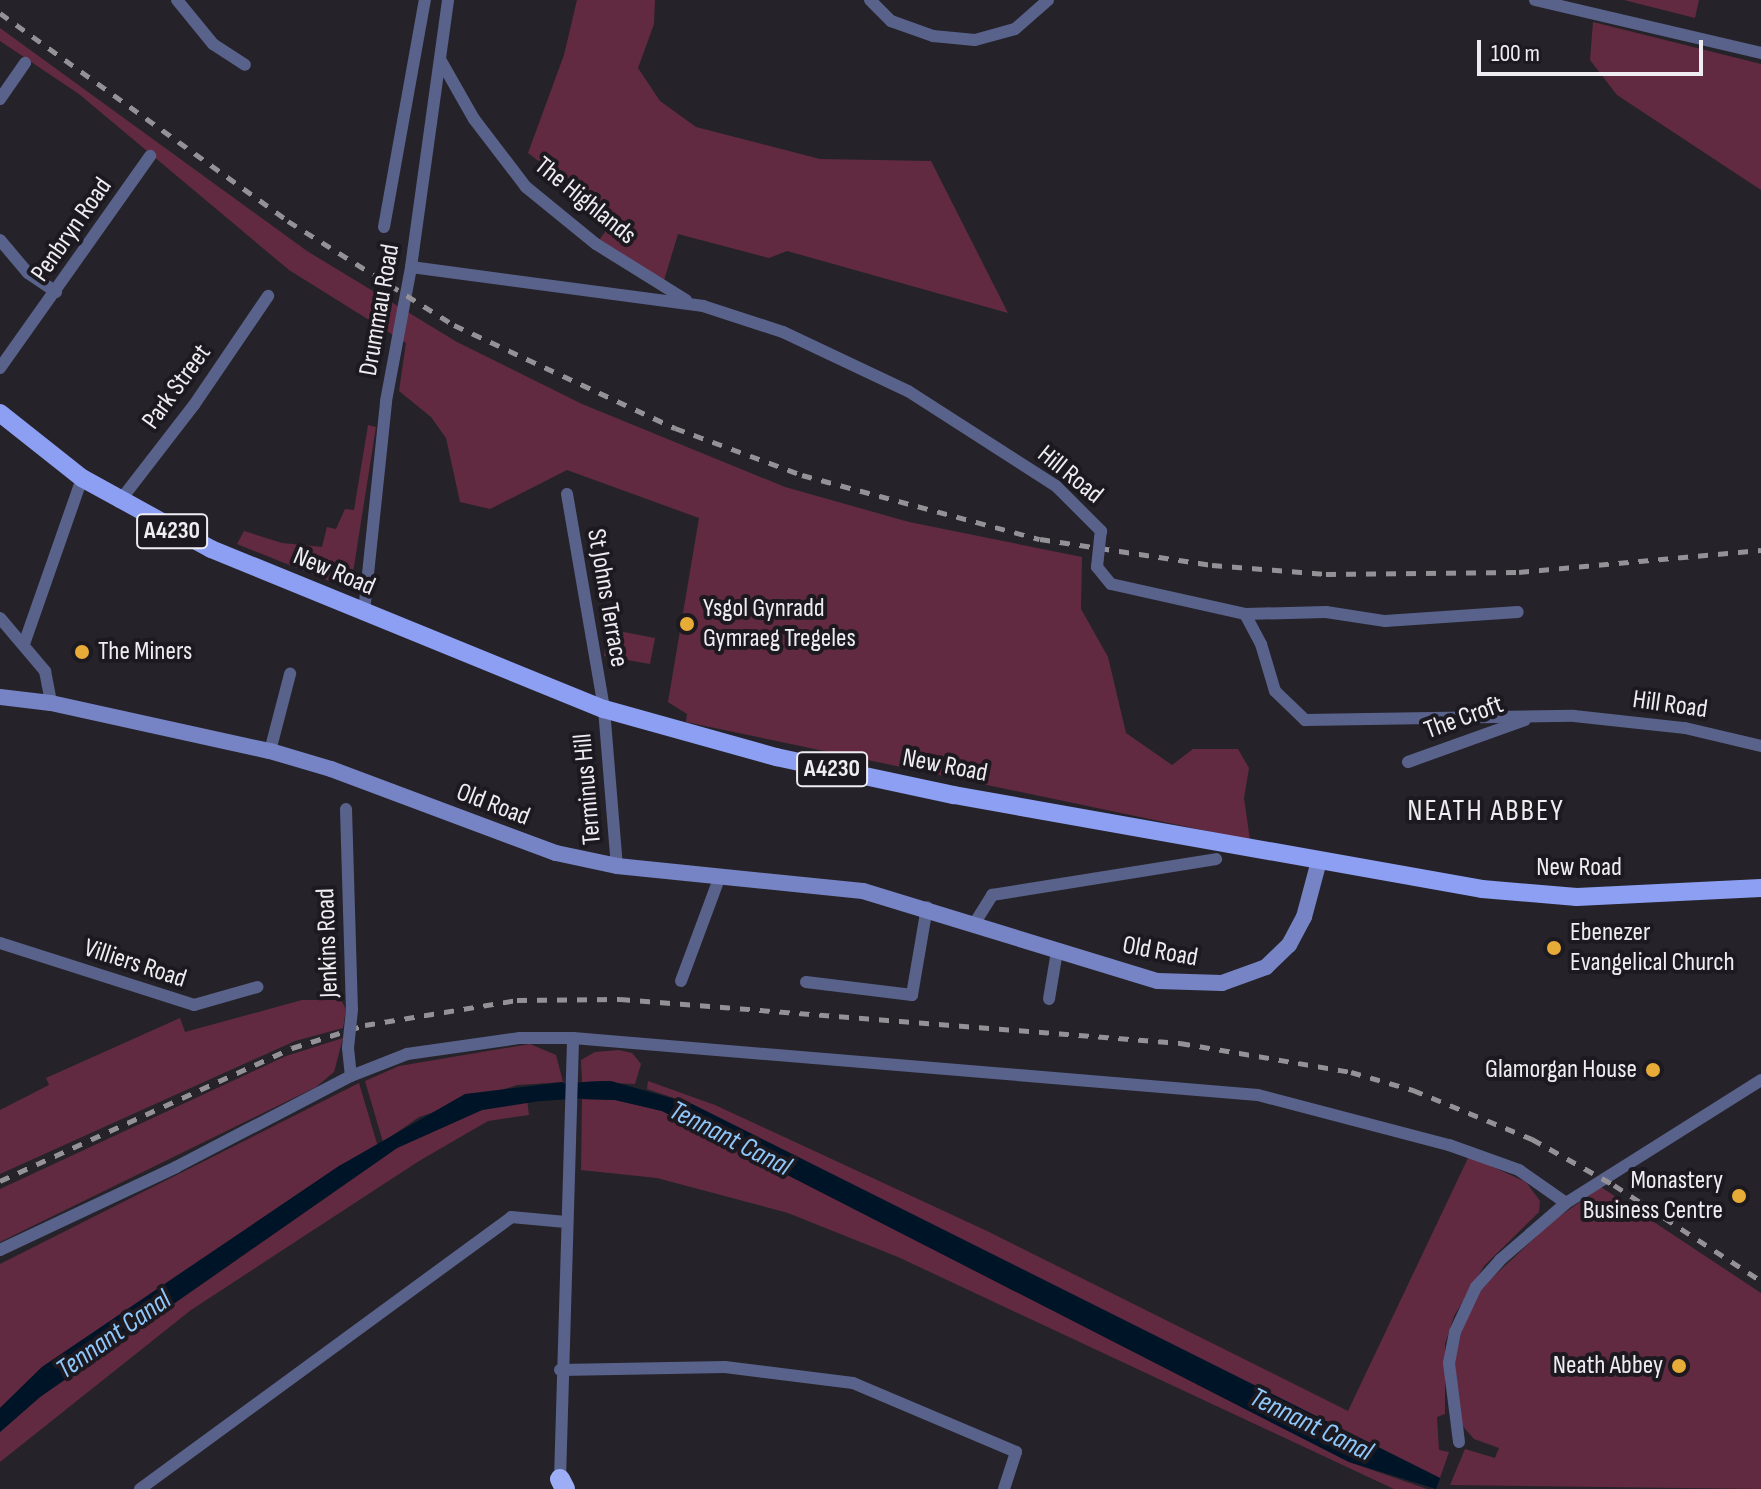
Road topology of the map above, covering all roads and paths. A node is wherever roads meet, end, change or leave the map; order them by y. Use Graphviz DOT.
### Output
graph roads {
  1 [pos="177,0"];
  2 [pos="425,0"];
  3 [pos="432,0"];
  4 [pos="448,0"];
  5 [pos="870,0"];
  6 [pos="1048,0"];
  7 [pos="1535,0"];
  8 [pos="443,16"];
  9 [pos="1761,53"];
  10 [pos="441,61"];
  11 [pos="25,63"];
  12 [pos="245,65"];
  13 [pos="0,99"];
  14 [pos="150,156"];
  15 [pos="384,227"];
  16 [pos="0,240"];
  17 [pos="411,267"];
  18 [pos="56,292"];
  19 [pos="268,296"];
  20 [pos="703,306"];
  21 [pos="0,368"];
  22 [pos="0,413"];
  23 [pos="82,478"];
  24 [pos="567,494"];
  25 [pos="119,502"];
  26 [pos="364,612"];
  27 [pos="1518,612"];
  28 [pos="1245,614"];
  29 [pos="0,618"];
  30 [pos="24,644"];
  31 [pos="290,674"];
  32 [pos="0,697"];
  33 [pos="51,703"];
  34 [pos="604,709"];
  35 [pos="1535,716"];
  36 [pos="1761,746"];
  37 [pos="270,751"];
  38 [pos="1408,762"];
  39 [pos="346,809"];
  40 [pos="1216,859"];
  41 [pos="1319,861"];
  42 [pos="617,866"];
  43 [pos="720,876"];
  44 [pos="1761,888"];
  45 [pos="927,907"];
  46 [pos="976,921"];
  47 [pos="0,943"];
  48 [pos="1057,951"];
  49 [pos="681,981"];
  50 [pos="806,982"];
  51 [pos="257,987"];
  52 [pos="1049,999"];
  53 [pos="573,1038"];
  54 [pos="351,1076"];
  55 [pos="1761,1080"];
  56 [pos="1566,1203"];
  57 [pos="566,1222"];
  58 [pos="0,1250"];
  59 [pos="560,1370"];
  60 [pos="1459,1442"];
  61 [pos="561,1486"];
  62 [pos="140,1489"];
  63 [pos="1004,1489"];
  1 -- 12 [label="street"];
  2 -- 15 [label="street, Drummau Road"];
  3 -- 8 [label="street"];
  4 -- 8 [label="street, Drummau Road"];
  5 -- 6 [label="street"];
  7 -- 9 [label="street"];
  8 -- 10 [label="street, Drummau Road"];
  10 -- 17 [label="street, Drummau Road"];
  10 -- 20 [label="street, The Highlands"];
  11 -- 13 [label="street"];
  14 -- 18 [label="street, Penbryn Road"];
  16 -- 18 [label="street"];
  17 -- 20 [label="street, Hill Road"];
  17 -- 26 [label="street, Drummau Road"];
  18 -- 21 [label="street, Penbryn Road"];
  19 -- 25 [label="street, Park Street"];
  20 -- 28 [label="street, Hill Road, bridge"];
  22 -- 23 [label="main road, New Road / A4230"];
  23 -- 25 [label="main road, New Road / A4230"];
  23 -- 30 [label="street"];
  24 -- 34 [label="street, St Johns Terrace"];
  25 -- 26 [label="main road, New Road / A4230"];
  26 -- 34 [label="main road, New Road / A4230"];
  27 -- 28 [label="street"];
  28 -- 35 [label="street, Hill Road"];
  29 -- 30 [label="street"];
  30 -- 33 [label="street"];
  31 -- 37 [label="street"];
  32 -- 33 [label="main road, Old Road"];
  33 -- 37 [label="main road, Old Road"];
  34 -- 41 [label="main road, New Road / A4230"];
  34 -- 42 [label="street, Terminus Hill"];
  35 -- 36 [label="street, Hill Road"];
  35 -- 38 [label="street, The Croft"];
  37 -- 42 [label="main road, Old Road"];
  39 -- 54 [label="street, Jenkins Road, bridge"];
  40 -- 46 [label="street"];
  41 -- 44 [label="main road, New Road / A4230"];
  41 -- 48 [label="main road, Old Road"];
  42 -- 43 [label="main road, Old Road"];
  43 -- 45 [label="main road, Old Road"];
  43 -- 49 [label="street"];
  45 -- 46 [label="main road, Old Road"];
  45 -- 50 [label="street"];
  46 -- 48 [label="main road, Old Road"];
  47 -- 51 [label="street, Villiers Road"];
  48 -- 52 [label="street"];
  53 -- 54 [label="street"];
  53 -- 56 [label="street"];
  53 -- 57 [label="street"];
  54 -- 58 [label="street"];
  55 -- 56 [label="street"];
  56 -- 60 [label="street"];
  57 -- 59 [label="street"];
  57 -- 62 [label="street"];
  59 -- 61 [label="street"];
  59 -- 63 [label="street"];
}
